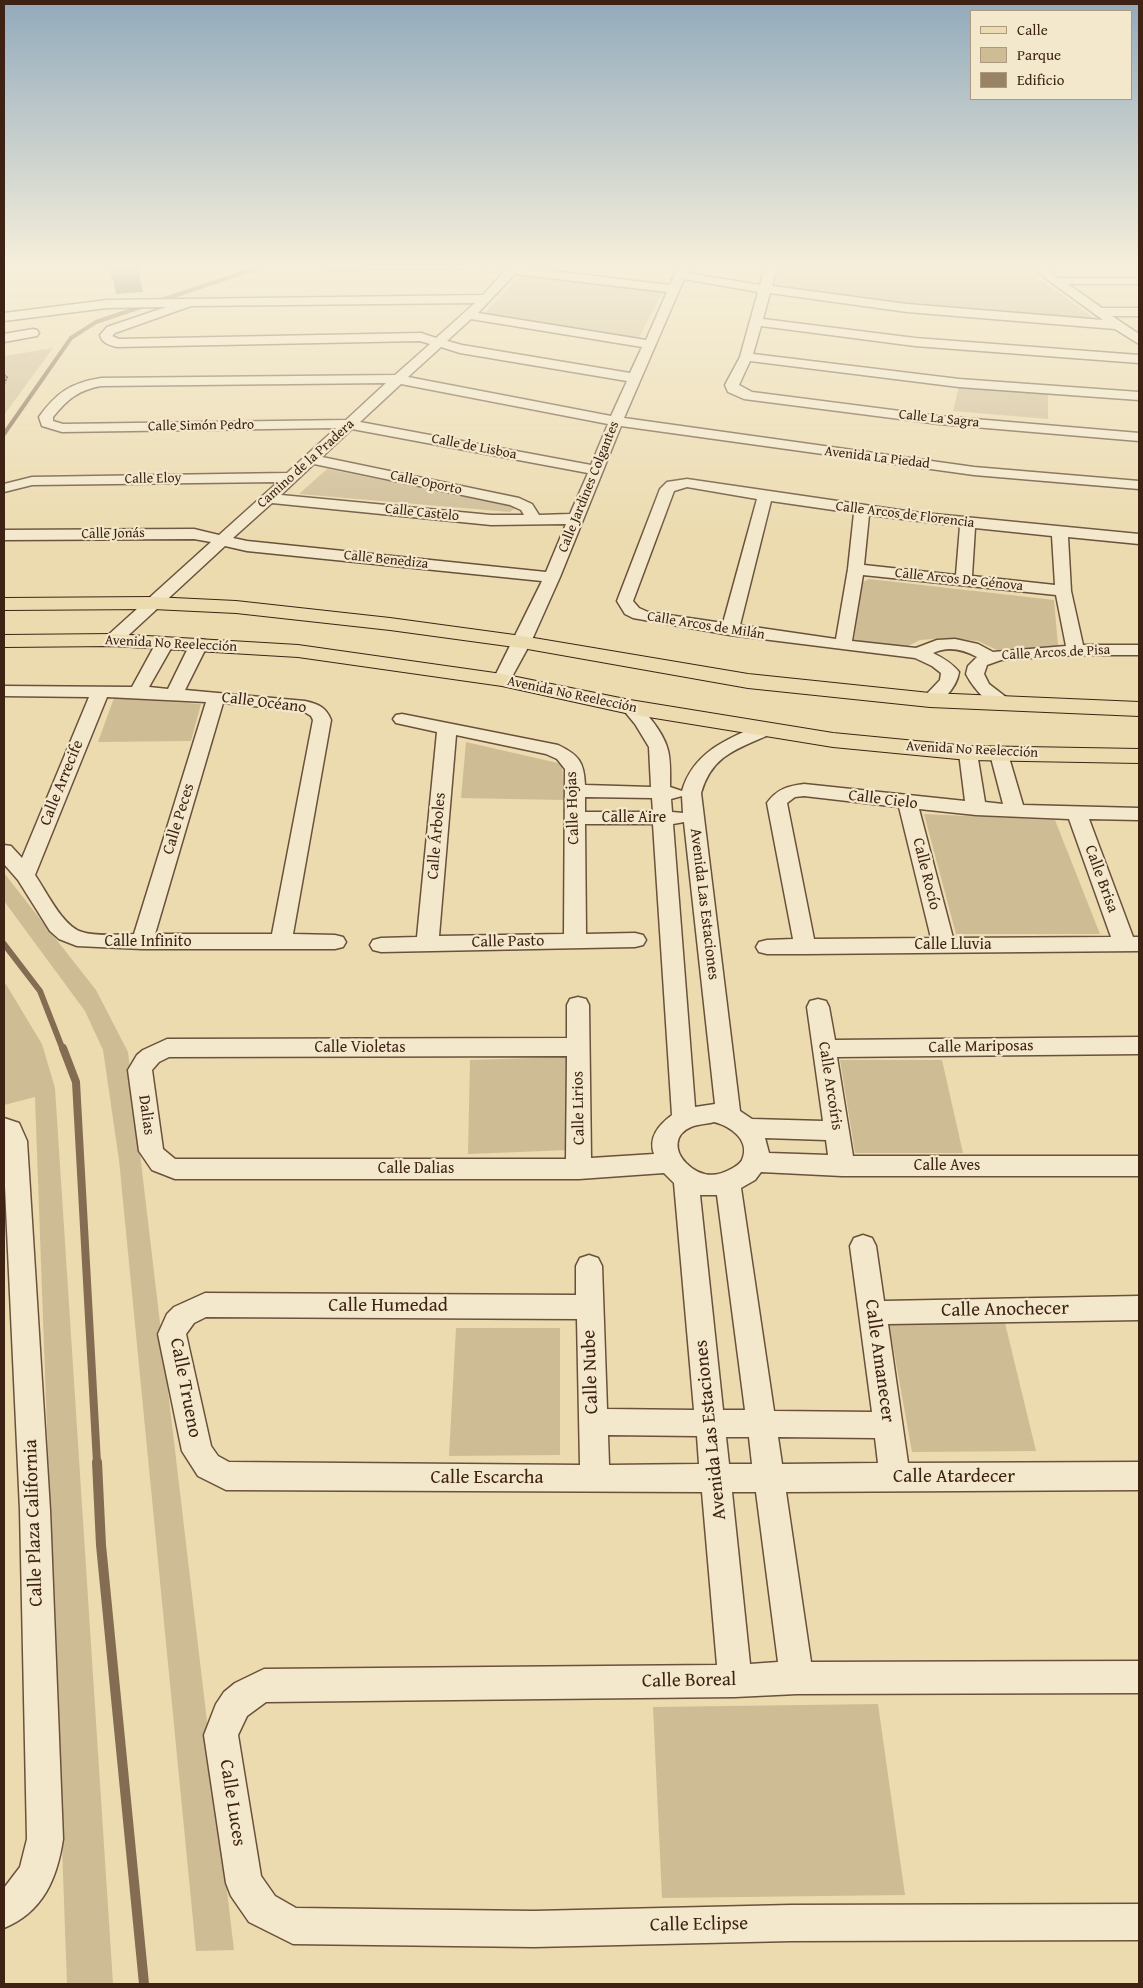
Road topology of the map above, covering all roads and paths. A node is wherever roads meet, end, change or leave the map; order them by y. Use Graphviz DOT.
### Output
graph roads {
  1 [pos="421,357"];
  2 [pos="507,357"];
  3 [pos="644,357"];
  4 [pos="746,357"];
  5 [pos="1105,357"];
  6 [pos="1139,359"];
  7 [pos="4,375"];
  8 [pos="635,378"];
  9 [pos="396,380"];
  10 [pos="4,384"];
  11 [pos="1139,396"];
  12 [pos="616,421"];
  13 [pos="350,424"];
  14 [pos="52,426"];
  15 [pos="1139,436"];
  16 [pos="311,459"];
  17 [pos="597,470"];
  18 [pos="292,477"];
  19 [pos="672,485"];
  20 [pos="1139,485"];
  21 [pos="10,486"];
  22 [pos="765,496"];
  23 [pos="268,498"];
  24 [pos="862,511"];
  25 [pos="534,519"];
  26 [pos="576,519"];
  27 [pos="968,524"];
  28 [pos="1060,533"];
  29 [pos="4,535"];
  30 [pos="1139,539"];
  31 [pos="221,540"];
  32 [pos="856,569"];
  33 [pos="552,576"];
  34 [pos="964,580"];
  35 [pos="1063,591"];
  36 [pos="153,603"];
  37 [pos="4,604"];
  38 [pos="730,630"];
  39 [pos="113,640"];
  40 [pos="4,641"];
  41 [pos="522,642"];
  42 [pos="165,643"];
  43 [pos="200,644"];
  44 [pos="843,645"];
  45 [pos="1075,650"];
  46 [pos="1139,650"];
  47 [pos="919,653"];
  48 [pos="990,657"];
  49 [pos="950,672"];
  50 [pos="974,674"];
  51 [pos="502,680"];
  52 [pos="4,691"];
  53 [pos="100,692"];
  54 [pos="138,692"];
  55 [pos="174,694"];
  56 [pos="216,697"];
  57 [pos="930,700"];
  58 [pos="1006,704"];
  59 [pos="630,707"];
  60 [pos="1139,709"];
  61 [pos="402,719"];
  62 [pos="447,728"];
  63 [pos="764,730"];
  64 [pos="968,753"];
  65 [pos="1000,754"];
  66 [pos="1139,756"];
  67 [pos="575,791"];
  68 [pos="660,793"];
  69 [pos="691,793"];
  70 [pos="908,803"];
  71 [pos="976,809"];
  72 [pos="1015,811"];
  73 [pos="1077,814"];
  74 [pos="1139,814"];
  75 [pos="575,818"];
  76 [pos="662,818"];
  77 [pos="693,818"];
  78 [pos="4,851"];
  79 [pos="25,875"];
  80 [pos="635,940"];
  81 [pos="575,941"];
  82 [pos="142,942"];
  83 [pos="281,942"];
  84 [pos="335,942"];
  85 [pos="381,944"];
  86 [pos="427,944"];
  87 [pos="1132,944"];
  88 [pos="944,945"];
  89 [pos="805,946"];
  90 [pos="767,947"];
  91 [pos="578,1005"];
  92 [pos="818,1007"];
  93 [pos="1139,1045"];
  94 [pos="578,1047"];
  95 [pos="823,1049"];
  96 [pos="144,1060"];
  97 [pos="684,1118"];
  98 [pos="738,1122"];
  99 [pos="4,1127"];
  100 [pos="836,1131"];
  101 [pos="755,1162"];
  102 [pos="164,1166"];
  103 [pos="842,1166"];
  104 [pos="1139,1166"];
  105 [pos="579,1169"];
  106 [pos="677,1171"];
  107 [pos="728,1183"];
  108 [pos="863,1246"];
  109 [pos="589,1266"];
  110 [pos="589,1307"];
  111 [pos="1139,1308"];
  112 [pos="188,1311"];
  113 [pos="871,1313"];
  114 [pos="593,1422"];
  115 [pos="710,1424"];
  116 [pos="761,1424"];
  117 [pos="888,1425"];
  118 [pos="208,1466"];
  119 [pos="895,1476"];
  120 [pos="1139,1476"];
  121 [pos="716,1478"];
  122 [pos="769,1478"];
  123 [pos="595,1479"];
  124 [pos="1139,1676"];
  125 [pos="797,1678"];
  126 [pos="736,1681"];
  127 [pos="242,1697"];
  128 [pos="262,1909"];
  129 [pos="4,1910"];
  130 [pos="1139,1922"];
  1 -- 9 [label="street, Camino de la Pradera"];
  2 -- 8 [label="street"];
  3 -- 8 [label="street, Calle Jardines Colgantes"];
  4 -- 11 [label="street"];
  4 -- 15 [label="street, Calle La Sagra"];
  5 -- 6 [label="street"];
  7 -- 10 [label="path"];
  8 -- 12 [label="street, Calle Jardines Colgantes"];
  9 -- 12 [label="street, Avenida La Piedad"];
  9 -- 13 [label="street, Camino de la Pradera"];
  9 -- 14 [label="street, Avenida La Piedad"];
  12 -- 17 [label="street, Calle Jardines Colgantes"];
  12 -- 20 [label="street, Avenida La Piedad"];
  13 -- 14 [label="street, Calle Simón Pedro"];
  13 -- 16 [label="street, Camino de la Pradera"];
  13 -- 17 [label="street, Calle de Lisboa"];
  16 -- 18 [label="street, Camino de la Pradera"];
  16 -- 25 [label="street, Calle Oporto"];
  17 -- 26 [label="street, Calle Jardines Colgantes"];
  18 -- 21 [label="street, Calle Eloy"];
  18 -- 23 [label="street, Camino de la Pradera"];
  19 -- 22 [label="street, Calle Arcos de Florencia"];
  19 -- 38 [label="street, Calle Arcos de Milán"];
  22 -- 24 [label="street, Calle Arcos de Florencia"];
  22 -- 38 [label="street"];
  23 -- 25 [label="street, Calle Castelo"];
  23 -- 31 [label="street, Camino de la Pradera"];
  24 -- 27 [label="street, Calle Arcos de Florencia"];
  24 -- 32 [label="street"];
  25 -- 26 [label="street, Calle Castelo"];
  26 -- 33 [label="street, Calle Jardines Colgantes"];
  27 -- 28 [label="street, Calle Arcos de Florencia"];
  27 -- 34 [label="street"];
  28 -- 30 [label="street, Calle Arcos de Florencia"];
  28 -- 35 [label="street"];
  29 -- 31 [label="street, Calle Jonás"];
  31 -- 33 [label="street, Calle Benediza"];
  31 -- 36 [label="street, Camino de la Pradera"];
  32 -- 34 [label="street, Calle Arcos De Génova"];
  32 -- 44 [label="street"];
  33 -- 41 [label="street, Calle Jardines Colgantes"];
  34 -- 35 [label="street, Calle Arcos De Génova"];
  35 -- 45 [label="street"];
  36 -- 37 [label="main road"];
  36 -- 39 [label="street, Camino de la Pradera"];
  36 -- 41 [label="main road"];
  38 -- 44 [label="street, Calle Arcos de Milán"];
  39 -- 40 [label="main road, Avenida No Reelección"];
  39 -- 42 [label="main road, Avenida No Reelección"];
  41 -- 51 [label="street, Calle Jardines Colgantes"];
  41 -- 57 [label="main road"];
  42 -- 43 [label="main road, Avenida No Reelección"];
  42 -- 54 [label="street"];
  43 -- 51 [label="main road, Avenida No Reelección"];
  43 -- 55 [label="street"];
  44 -- 47 [label="street, Calle Arcos de Milán"];
  45 -- 46 [label="street, Calle Arcos de Pisa"];
  45 -- 48 [label="street, Calle Arcos de Pisa"];
  47 -- 48 [label="street, Calle Arcos de Pisa"];
  47 -- 49 [label="street"];
  48 -- 50 [label="street"];
  49 -- 50 [label="street"];
  49 -- 57 [label="street"];
  50 -- 58 [label="street"];
  51 -- 59 [label="main road, Avenida No Reelección"];
  52 -- 53 [label="street, Calle Océano"];
  53 -- 54 [label="street, Calle Océano"];
  53 -- 79 [label="street, Calle Arrecife"];
  54 -- 55 [label="street, Calle Océano"];
  55 -- 56 [label="street, Calle Océano"];
  56 -- 82 [label="street, Calle Peces"];
  56 -- 83 [label="street, Calle Océano"];
  57 -- 58 [label="main road"];
  58 -- 60 [label="main road"];
  59 -- 63 [label="main road, Avenida No Reelección"];
  59 -- 68 [label="street, Avenida Las Estaciones"];
  61 -- 62 [label="street, Calle Hojas"];
  62 -- 67 [label="street, Calle Hojas"];
  62 -- 86 [label="street, Calle Árboles"];
  63 -- 64 [label="main road, Avenida No Reelección"];
  63 -- 69 [label="street, Avenida Las Estaciones"];
  64 -- 65 [label="main road, Avenida No Reelección"];
  64 -- 71 [label="street"];
  65 -- 66 [label="main road, Avenida No Reelección"];
  65 -- 72 [label="street"];
  67 -- 68 [label="street, Calle Aire"];
  67 -- 75 [label="street, Calle Hojas"];
  68 -- 69 [label="street, Calle Aire"];
  68 -- 76 [label="street, Avenida Las Estaciones"];
  69 -- 77 [label="street, Avenida Las Estaciones"];
  70 -- 71 [label="street, Calle Cielo"];
  70 -- 88 [label="street, Calle Rocío"];
  70 -- 89 [label="street, Calle Cielo"];
  71 -- 72 [label="street, Calle Cielo"];
  72 -- 73 [label="street, Calle Cielo"];
  73 -- 74 [label="street, Calle Cielo"];
  73 -- 87 [label="street, Calle Brisa"];
  75 -- 76 [label="street, Calle Aire"];
  75 -- 81 [label="street, Calle Hojas"];
  76 -- 77 [label="street, Calle Aire"];
  76 -- 97 [label="street, Avenida Las Estaciones"];
  77 -- 98 [label="street, Avenida Las Estaciones"];
  78 -- 79 [label="street, Calle Infinito"];
  79 -- 82 [label="street, Calle Infinito"];
  80 -- 81 [label="street, Calle Pasto"];
  81 -- 86 [label="street, Calle Pasto"];
  82 -- 83 [label="street, Calle Infinito"];
  83 -- 84 [label="street, Calle Infinito"];
  85 -- 86 [label="street, Calle Pasto"];
  87 -- 88 [label="street, Calle Lluvia"];
  88 -- 89 [label="street, Calle Lluvia"];
  89 -- 90 [label="street, Calle Lluvia"];
  91 -- 94 [label="street, Calle Lirios"];
  92 -- 95 [label="street, Calle Arcoíris"];
  93 -- 95 [label="street, Calle Mariposas"];
  94 -- 96 [label="street, Calle Violetas"];
  94 -- 105 [label="street, Calle Lirios"];
  95 -- 100 [label="street, Calle Arcoíris"];
  96 -- 102 [label="street, Dalias"];
  97 -- 98 [label="street"];
  97 -- 106 [label="street"];
  98 -- 100 [label="street"];
  98 -- 101 [label="street"];
  99 -- 129 [label="street, Calle Plaza California"];
  100 -- 103 [label="street, Calle Arcoíris"];
  101 -- 103 [label="street, Calle Aves"];
  101 -- 107 [label="street"];
  102 -- 105 [label="street, Calle Dalias"];
  103 -- 104 [label="street, Calle Aves"];
  105 -- 106 [label="street, Calle Dalias"];
  106 -- 107 [label="street"];
  106 -- 115 [label="street, Avenida Las Estaciones"];
  107 -- 116 [label="street"];
  108 -- 113 [label="street, Calle Amanecer"];
  109 -- 110 [label="street, Calle Nube"];
  110 -- 112 [label="street, Calle Humedad"];
  110 -- 114 [label="street, Calle Nube"];
  111 -- 113 [label="street, Calle Anochecer"];
  112 -- 118 [label="street, Calle Trueno"];
  113 -- 117 [label="street, Calle Amanecer"];
  114 -- 115 [label="street"];
  114 -- 123 [label="street, Calle Nube"];
  115 -- 116 [label="street"];
  115 -- 121 [label="street, Avenida Las Estaciones"];
  116 -- 117 [label="street"];
  116 -- 122 [label="street"];
  117 -- 119 [label="street, Calle Amanecer"];
  118 -- 123 [label="street, Calle Escarcha"];
  119 -- 120 [label="street, Calle Atardecer"];
  119 -- 122 [label="street, Calle Atardecer"];
  121 -- 122 [label="street, Calle Escarcha"];
  121 -- 123 [label="street, Calle Escarcha"];
  121 -- 126 [label="street, Avenida Las Estaciones"];
  122 -- 125 [label="street"];
  124 -- 125 [label="street, Calle Boreal"];
  125 -- 126 [label="street, Calle Boreal"];
  126 -- 127 [label="street, Calle Boreal"];
  127 -- 128 [label="street, Calle Luces"];
  128 -- 130 [label="street, Calle Eclipse"];
}
